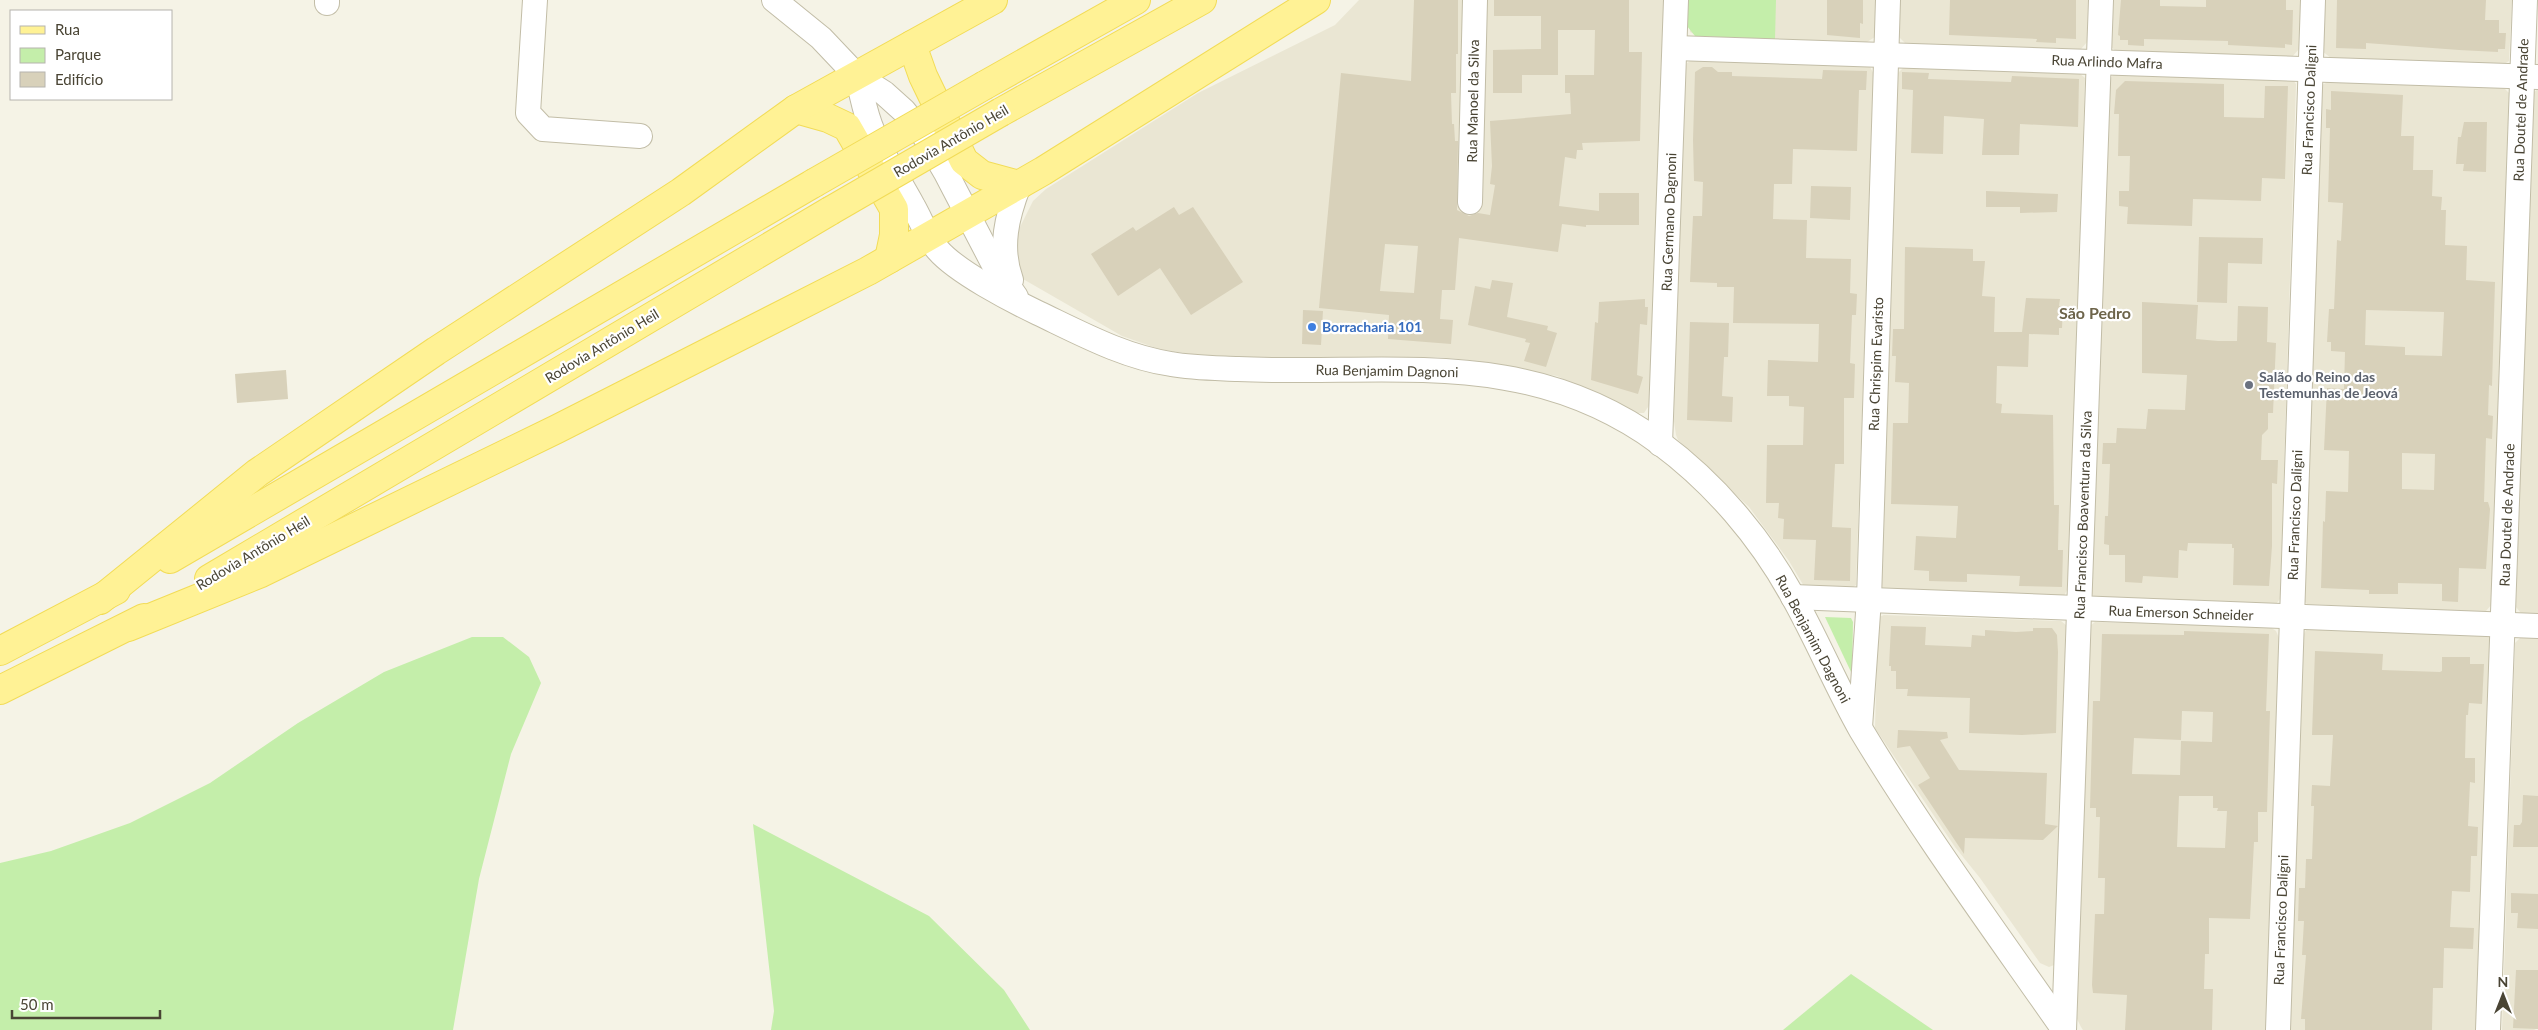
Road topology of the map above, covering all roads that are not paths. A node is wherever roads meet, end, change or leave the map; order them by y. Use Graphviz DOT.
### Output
graph roads {
  1 [pos="535,0"];
  2 [pos="774,0"];
  3 [pos="993,0"];
  4 [pos="1136,0"];
  5 [pos="1202,0"];
  6 [pos="1316,0"];
  7 [pos="1475,0"];
  8 [pos="1676,0"];
  9 [pos="1888,0"];
  10 [pos="2101,0"];
  11 [pos="2313,0"];
  12 [pos="2525,0"];
  13 [pos="912,45"];
  14 [pos="1675,48"];
  15 [pos="1886,55"];
  16 [pos="2099,62"];
  17 [pos="2310,69"];
  18 [pos="857,76"];
  19 [pos="2530,76"];
  20 [pos="796,109"];
  21 [pos="640,136"];
  22 [pos="1019,185"];
  23 [pos="1470,202"];
  24 [pos="968,214"];
  25 [pos="929,236"];
  26 [pos="889,259"];
  27 [pos="1024,306"];
  28 [pos="1660,444"];
  29 [pos="1793,597"];
  30 [pos="1869,599"];
  31 [pos="100,600"];
  32 [pos="2079,609"];
  33 [pos="2292,617"];
  34 [pos="2504,625"];
  35 [pos="2538,626"];
  36 [pos="128,627"];
  37 [pos="0,651"];
  38 [pos="0,690"];
  39 [pos="1860,727"];
  40 [pos="2064,1030"];
  41 [pos="2278,1030"];
  42 [pos="2488,1030"];
  1 -- 21 [label="street"];
  2 -- 18 [label="street"];
  3 -- 13 [label="main road"];
  4 -- 31 [label="main road, bridge"];
  5 -- 36 [label="main road, Rodovia Antônio Heil, bridge"];
  6 -- 22 [label="main road"];
  7 -- 23 [label="street, Rua Manoel da Silva"];
  8 -- 14 [label="street, Rua Germano Dagnoni"];
  9 -- 15 [label="street, Rua Chrispim Evaristo"];
  10 -- 16 [label="street, Rua Francisco Boaventura da Silva"];
  11 -- 17 [label="street, Rua Francisco Daligni"];
  12 -- 19 [label="street, Rua Doutel de Andrade"];
  13 -- 18 [label="main road"];
  13 -- 22 [label="main road"];
  14 -- 15 [label="street, Rua Arlindo Mafra"];
  14 -- 28 [label="street, Rua Germano Dagnoni"];
  15 -- 16 [label="street, Rua Arlindo Mafra"];
  15 -- 30 [label="street, Rua Chrispim Evaristo"];
  16 -- 17 [label="street, Rua Arlindo Mafra"];
  16 -- 32 [label="street, Rua Francisco Boaventura da Silva"];
  17 -- 19 [label="street, Rua Arlindo Mafra"];
  17 -- 33 [label="street, Rua Francisco Daligni"];
  18 -- 20 [label="main road"];
  18 -- 24 [label="street, Rua Benjamim Dagnoni"];
  18 -- 25 [label="street, Rua Benjamim Dagnoni"];
  19 -- 34 [label="street, Rua Doutel de Andrade"];
  20 -- 26 [label="main road"];
  20 -- 31 [label="main road"];
  22 -- 24 [label="main road"];
  22 -- 27 [label="street"];
  24 -- 25 [label="main road"];
  24 -- 27 [label="street, Rua Benjamim Dagnoni"];
  25 -- 26 [label="main road"];
  25 -- 27 [label="street, Rua Benjamim Dagnoni"];
  26 -- 36 [label="main road"];
  27 -- 28 [label="street, Rua Benjamim Dagnoni"];
  28 -- 29 [label="street, Rua Benjamim Dagnoni"];
  29 -- 30 [label="street, Rua Emerson Schneider"];
  29 -- 39 [label="street, Rua Benjamim Dagnoni"];
  30 -- 32 [label="street, Rua Emerson Schneider"];
  30 -- 39 [label="street, Rua Chrispim Evaristo"];
  31 -- 37 [label="main road"];
  32 -- 33 [label="street, Rua Emerson Schneider"];
  32 -- 40 [label="street, Rua Francisco Boaventura da Silva"];
  33 -- 34 [label="street, Rua Emerson Schneider"];
  33 -- 41 [label="street, Rua Francisco Daligni"];
  34 -- 35 [label="street, Rua Emerson Schneider"];
  34 -- 42 [label="street, Rua Doutel de Andrade"];
  36 -- 38 [label="main road, Rodovia Antônio Heil"];
  39 -- 40 [label="street, Rua Benjamim Dagnoni"];
}
